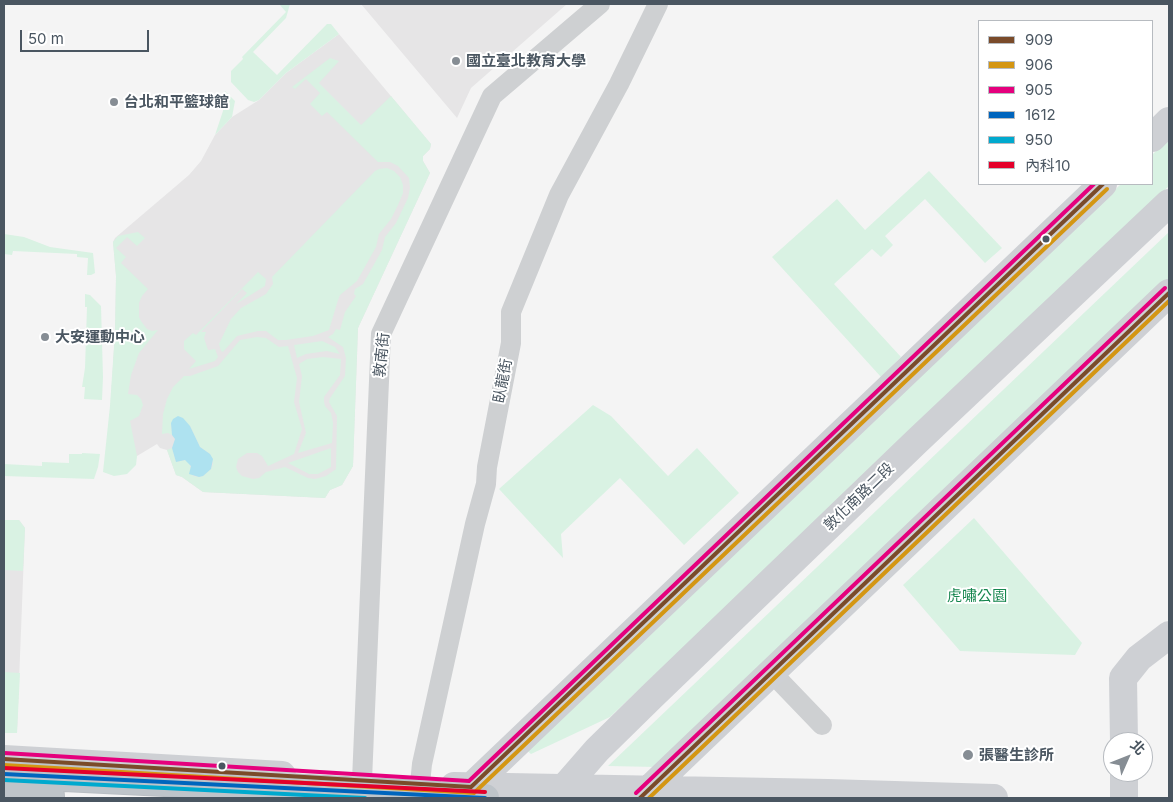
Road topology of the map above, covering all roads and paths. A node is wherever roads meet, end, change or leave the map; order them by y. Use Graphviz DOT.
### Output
graph roads {
  1 [pos="600,4"];
  2 [pos="658,4"];
  3 [pos="1169,121"];
  4 [pos="1153,137"];
  5 [pos="1103,185"];
  6 [pos="1169,203"];
  7 [pos="1169,294"];
  8 [pos="1169,635"];
  9 [pos="772,673"];
  10 [pos="822,725"];
  11 [pos="1124,732"];
  12 [pos="4,759"];
  13 [pos="4,774"];
  14 [pos="362,780"];
  15 [pos="1124,782"];
  16 [pos="420,784"];
  17 [pos="478,792"];
  18 [pos="560,793"];
  19 [pos="4,794"];
  20 [pos="644,794"];
  21 [pos="115,798"];
  22 [pos="994,798"];
  23 [pos="1124,798"];
  1 -- 14 [label="street, 敦南街"];
  2 -- 16 [label="street, 臥龍街"];
  3 -- 4 [label="main road"];
  5 -- 17 [label="main road"];
  6 -- 18 [label="main road, 敦化南路二段"];
  7 -- 9 [label="main road"];
  8 -- 11 [label="main road"];
  9 -- 10 [label="street"];
  9 -- 20 [label="main road"];
  12 -- 14 [label="main road"];
  13 -- 17 [label="highway"];
  14 -- 16 [label="main road"];
  15 -- 23 [label="main road"];
  16 -- 17 [label="main road"];
  17 -- 18 [label="main road"];
  18 -- 20 [label="main road"];
  19 -- 21 [label="highway"];
  20 -- 22 [label="main road"];
}
